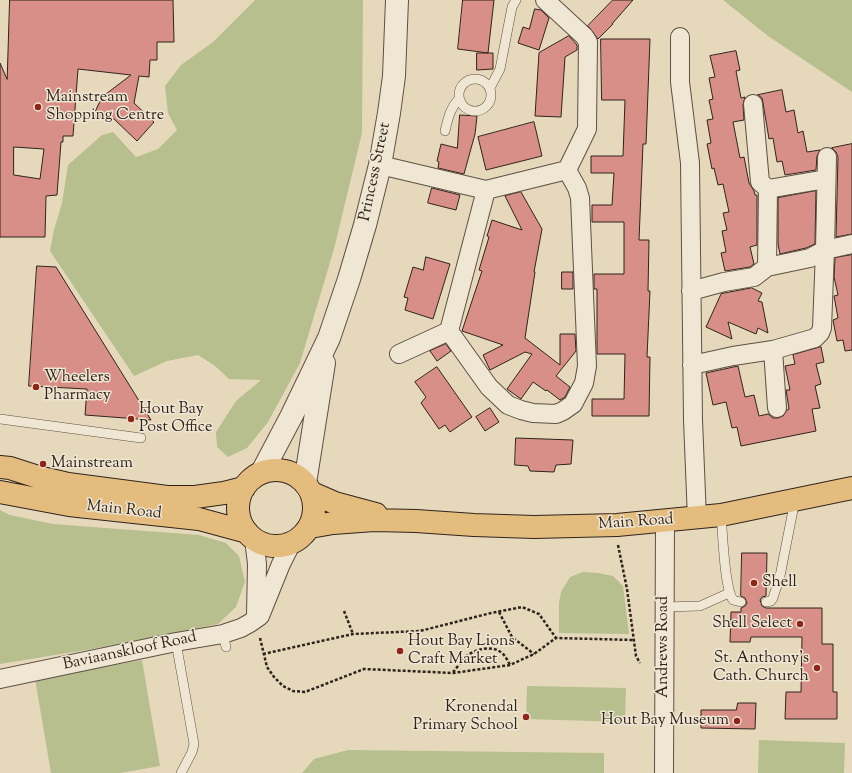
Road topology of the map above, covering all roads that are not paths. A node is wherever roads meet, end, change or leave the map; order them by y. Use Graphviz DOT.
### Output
graph roads {
  1 [pos="397,0"];
  2 [pos="516,0"];
  3 [pos="545,0"];
  4 [pos="680,37"];
  5 [pos="490,88"];
  6 [pos="459,99"];
  7 [pos="753,104"];
  8 [pos="445,131"];
  9 [pos="827,157"];
  10 [pos="380,165"];
  11 [pos="567,170"];
  12 [pos="826,180"];
  13 [pos="758,184"];
  14 [pos="486,190"];
  15 [pos="852,244"];
  16 [pos="824,250"];
  17 [pos="767,267"];
  18 [pos="692,291"];
  19 [pos="449,331"];
  20 [pos="328,338"];
  21 [pos="773,350"];
  22 [pos="399,354"];
  23 [pos="692,365"];
  24 [pos="777,408"];
  25 [pos="0,419"];
  26 [pos="140,438"];
  27 [pos="0,467"];
  28 [pos="262,472"];
  29 [pos="0,483"];
  30 [pos="244,488"];
  31 [pos="308,488"];
  32 [pos="852,488"];
  33 [pos="0,492"];
  34 [pos="795,500"];
  35 [pos="49,502"];
  36 [pos="722,515"];
  37 [pos="697,518"];
  38 [pos="416,521"];
  39 [pos="665,521"];
  40 [pos="310,527"];
  41 [pos="251,536"];
  42 [pos="292,542"];
  43 [pos="729,593"];
  44 [pos="741,602"];
  45 [pos="766,602"];
  46 [pos="664,607"];
  47 [pos="256,618"];
  48 [pos="176,642"];
  49 [pos="0,679"];
  50 [pos="181,773"];
  51 [pos="664,773"];
  1 -- 10 [label="street, Princess Street"];
  2 -- 5 [label="lane"];
  3 -- 11 [label="street"];
  4 -- 18 [label="street"];
  5 -- 6 [label="lane"];
  5 -- 6 [label="lane"];
  6 -- 8 [label="lane"];
  7 -- 13 [label="street"];
  9 -- 12 [label="street"];
  10 -- 14 [label="street"];
  10 -- 20 [label="street, Princess Street"];
  11 -- 14 [label="street"];
  11 -- 19 [label="street"];
  12 -- 13 [label="street"];
  12 -- 16 [label="street"];
  13 -- 17 [label="street"];
  14 -- 19 [label="street"];
  15 -- 16 [label="street"];
  16 -- 17 [label="street"];
  16 -- 21 [label="street"];
  17 -- 18 [label="street"];
  18 -- 23 [label="street"];
  19 -- 22 [label="street"];
  20 -- 28 [label="street, Princess Street"];
  20 -- 31 [label="street, Princess Street"];
  21 -- 23 [label="street"];
  21 -- 24 [label="street"];
  23 -- 37 [label="street"];
  25 -- 26 [label="lane"];
  27 -- 30 [label="main road, Main Road"];
  28 -- 30 [label="main road, Main Road"];
  28 -- 31 [label="main road, Main Road"];
  29 -- 35 [label="main road"];
  30 -- 41 [label="main road, Main Road"];
  31 -- 38 [label="main road, Main Road"];
  31 -- 40 [label="main road"];
  32 -- 34 [label="main road, Main Road"];
  33 -- 35 [label="main road, Main Road"];
  34 -- 36 [label="main road, Main Road"];
  34 -- 45 [label="lane"];
  35 -- 41 [label="main road, Main Road"];
  36 -- 37 [label="main road, Main Road"];
  36 -- 43 [label="lane"];
  37 -- 39 [label="main road, Main Road"];
  38 -- 39 [label="main road, Main Road"];
  38 -- 40 [label="main road, Main Road"];
  39 -- 46 [label="street, Andrews Road"];
  40 -- 42 [label="main road"];
  41 -- 42 [label="main road, Main Road"];
  41 -- 47 [label="street"];
  42 -- 47 [label="street, Baviaanskloof Road"];
  43 -- 44 [label="lane"];
  43 -- 46 [label="lane"];
  46 -- 51 [label="street, Andrews Road"];
  47 -- 48 [label="street, Baviaanskloof Road"];
  48 -- 49 [label="street, Baviaanskloof Road"];
  48 -- 50 [label="lane"];
}
